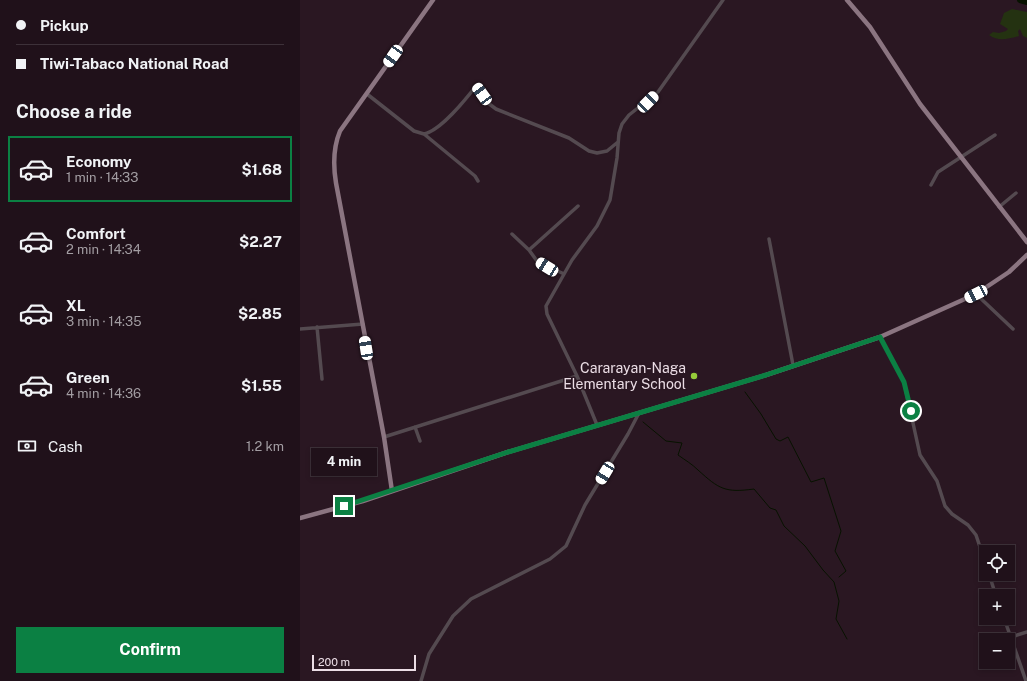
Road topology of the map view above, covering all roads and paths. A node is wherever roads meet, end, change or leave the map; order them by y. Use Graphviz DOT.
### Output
graph roads {
  1 [pos="433,0"];
  2 [pos="723,0"];
  3 [pos="847,0"];
  4 [pos="367,94"];
  5 [pos="424,134"];
  6 [pos="995,135"];
  7 [pos="618,142"];
  8 [pos="962,158"];
  9 [pos="478,181"];
  10 [pos="931,185"];
  11 [pos="1016,193"];
  12 [pos="578,206"];
  13 [pos="999,207"];
  14 [pos="512,234"];
  15 [pos="769,239"];
  16 [pos="1027,242"];
  17 [pos="529,250"];
  18 [pos="1027,255"];
  19 [pos="564,274"];
  20 [pos="976,294"];
  21 [pos="362,324"];
  22 [pos="317,327"];
  23 [pos="300,329"];
  24 [pos="1013,329"];
  25 [pos="880,337"];
  26 [pos="793,365"];
  27 [pos="577,376"];
  28 [pos="322,379"];
  29 [pos="639,413"];
  30 [pos="597,425"];
  31 [pos="415,427"];
  32 [pos="384,437"];
  33 [pos="420,441"];
  34 [pos="392,491"];
  35 [pos="300,518"];
  36 [pos="979,545"];
  37 [pos="1027,632"];
  38 [pos="1015,636"];
  39 [pos="1015,649"];
  40 [pos="421,681"];
  41 [pos="1026,681"];
  1 -- 4 [label="main road"];
  2 -- 7 [label="street"];
  3 -- 8 [label="main road"];
  4 -- 5 [label="street"];
  4 -- 21 [label="main road"];
  5 -- 7 [label="street"];
  5 -- 9 [label="street"];
  6 -- 8 [label="street"];
  7 -- 19 [label="street"];
  8 -- 10 [label="street"];
  8 -- 13 [label="main road"];
  11 -- 13 [label="street"];
  12 -- 17 [label="street"];
  13 -- 16 [label="main road"];
  14 -- 17 [label="street"];
  15 -- 26 [label="street"];
  17 -- 19 [label="street"];
  18 -- 20 [label="main road"];
  19 -- 27 [label="street"];
  20 -- 24 [label="street"];
  20 -- 25 [label="main road"];
  21 -- 22 [label="street"];
  21 -- 32 [label="main road"];
  22 -- 23 [label="street"];
  22 -- 28 [label="street"];
  25 -- 26 [label="main road"];
  25 -- 36 [label="street"];
  26 -- 29 [label="main road"];
  27 -- 30 [label="street"];
  27 -- 31 [label="street"];
  29 -- 30 [label="main road"];
  29 -- 40 [label="street"];
  30 -- 34 [label="main road"];
  31 -- 32 [label="street"];
  31 -- 33 [label="street"];
  32 -- 34 [label="main road"];
  34 -- 35 [label="main road"];
  37 -- 38 [label="street"];
  39 -- 41 [label="street"];
}
